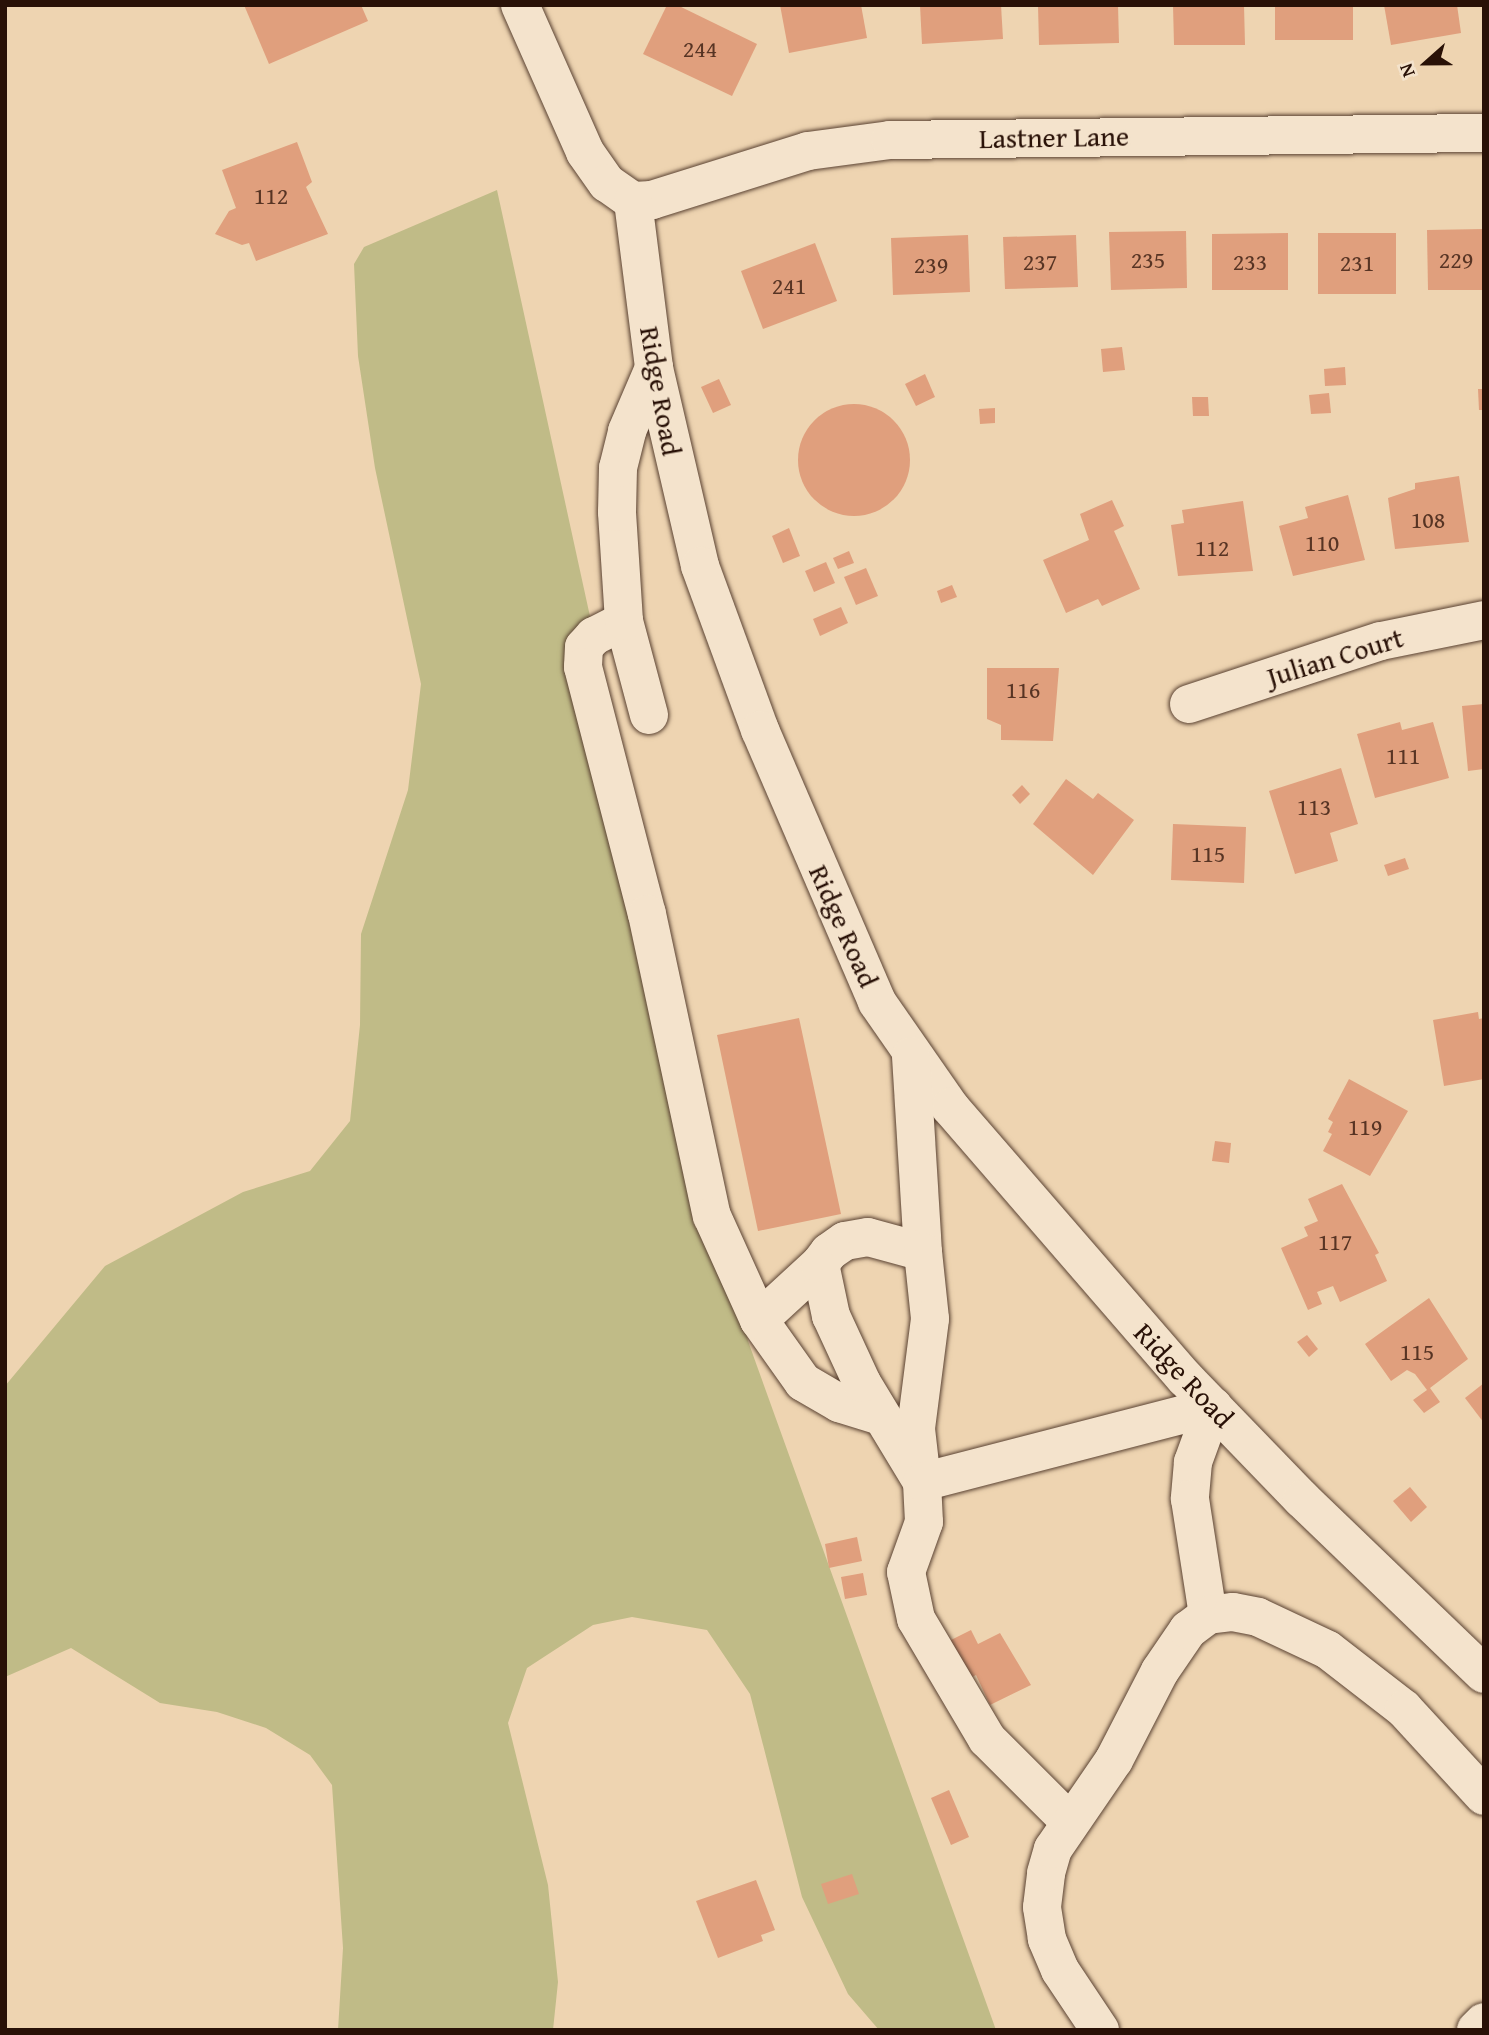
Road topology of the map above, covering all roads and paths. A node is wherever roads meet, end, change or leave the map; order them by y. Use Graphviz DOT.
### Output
graph roads {
  1 [pos="520,5"];
  2 [pos="1484,133"];
  3 [pos="633,201"];
  4 [pos="654,368"];
  5 [pos="1484,620"];
  6 [pos="624,621"];
  7 [pos="1189,704"];
  8 [pos="649,715"];
  9 [pos="911,1056"];
  10 [pos="923,1252"];
  11 [pos="820,1264"];
  12 [pos="759,1320"];
  13 [pos="1213,1407"];
  14 [pos="881,1416"];
  15 [pos="922,1482"];
  16 [pos="1208,1615"];
  17 [pos="1484,1674"];
  18 [pos="1484,1796"];
  19 [pos="1070,1822"];
  20 [pos="1484,2022"];
  21 [pos="1100,2030"];
  22 [pos="1476,2030"];
  1 -- 3 [label="street"];
  2 -- 3 [label="street, Lastner Lane"];
  3 -- 4 [label="street, Ridge Road"];
  4 -- 6 [label="street"];
  4 -- 9 [label="street, Ridge Road"];
  5 -- 7 [label="street, Julian Court"];
  6 -- 8 [label="street"];
  6 -- 12 [label="street"];
  9 -- 10 [label="street"];
  9 -- 13 [label="street, Ridge Road"];
  10 -- 11 [label="street"];
  10 -- 15 [label="street"];
  11 -- 12 [label="street"];
  11 -- 14 [label="street"];
  12 -- 14 [label="street"];
  13 -- 15 [label="street"];
  13 -- 16 [label="street"];
  13 -- 17 [label="street, Ridge Road"];
  14 -- 15 [label="street"];
  15 -- 19 [label="street"];
  16 -- 18 [label="street"];
  16 -- 19 [label="street"];
  19 -- 21 [label="street"];
  20 -- 22 [label="street"];
}
